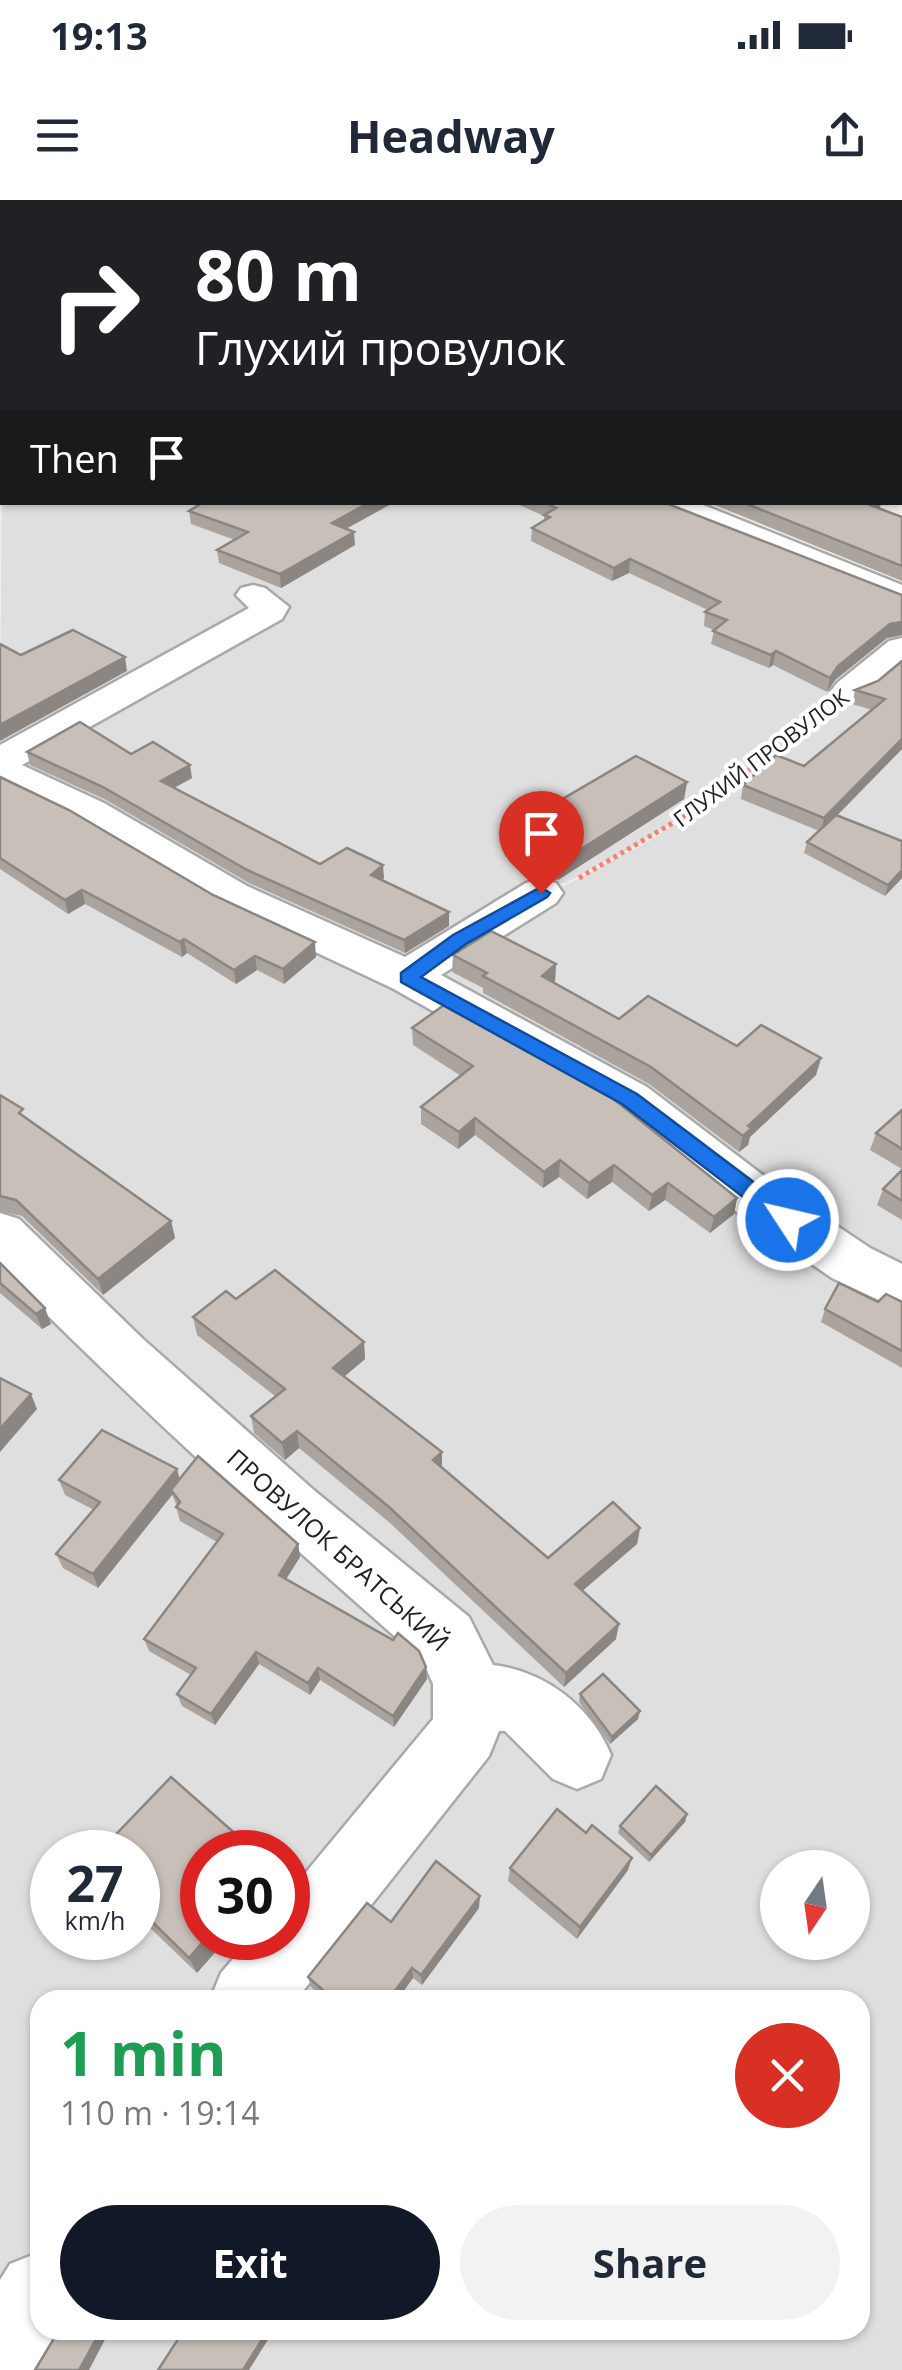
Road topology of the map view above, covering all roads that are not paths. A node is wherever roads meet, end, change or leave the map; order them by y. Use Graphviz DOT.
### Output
graph roads {
  1 [pos="673,505"];
  2 [pos="252,595"];
  3 [pos="902,598"];
  4 [pos="902,650"];
  5 [pos="850,691"];
  6 [pos="0,761"];
  7 [pos="0,770"];
  8 [pos="541,893"];
  9 [pos="408,978"];
  10 [pos="0,1234"];
  11 [pos="902,1289"];
  12 [pos="471,1695"];
  13 [pos="576,1754"];
  14 [pos="256,1990"];
  15 [pos="30,2310"];
  16 [pos="0,2360"];
  1 -- 3 [label="street"];
  2 -- 6 [label="street"];
  4 -- 5 [label="street, ГЛУХИЙ ПРОВУЛОК"];
  7 -- 9 [label="street"];
  8 -- 9 [label="street"];
  9 -- 11 [label="street"];
  10 -- 12 [label="street, ПРОВУЛОК БРАТСЬКИЙ"];
  12 -- 13 [label="street"];
  12 -- 14 [label="street"];
  15 -- 16 [label="street"];
}
